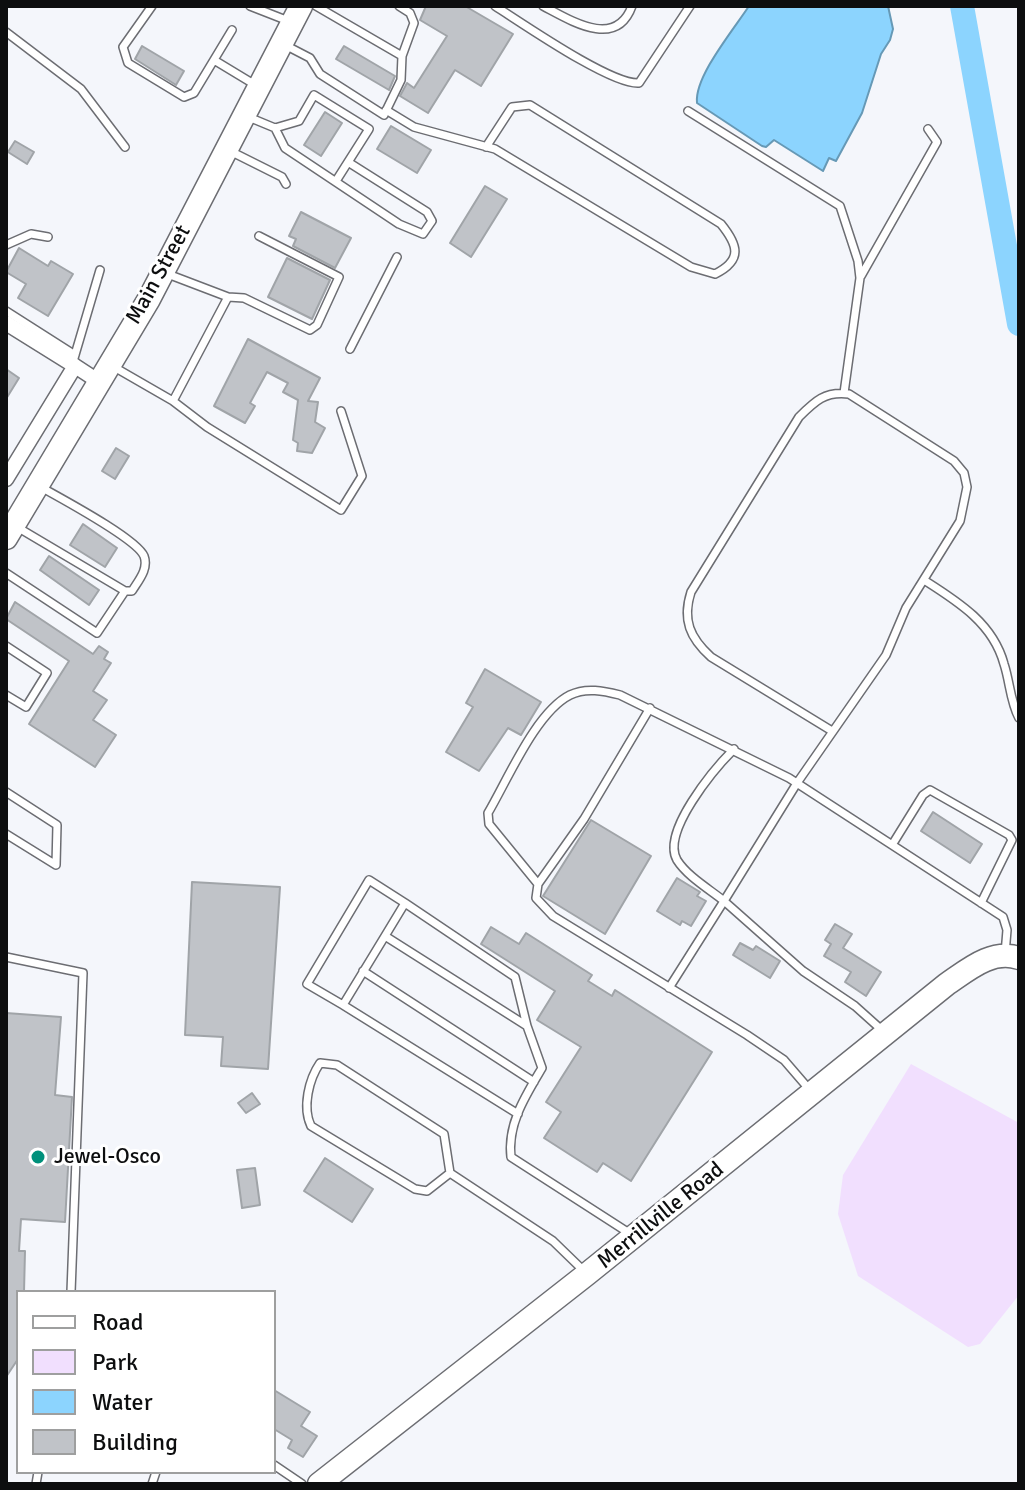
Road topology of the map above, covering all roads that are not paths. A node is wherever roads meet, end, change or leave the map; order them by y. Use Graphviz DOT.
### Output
graph roads {
  1 [pos="152,6"];
  2 [pos="250,6"];
  3 [pos="316,6"];
  4 [pos="399,6"];
  5 [pos="496,6"];
  6 [pos="543,6"];
  7 [pos="632,6"];
  8 [pos="690,6"];
  9 [pos="297,14"];
  10 [pos="232,30"];
  11 [pos="6,32"];
  12 [pos="281,43"];
  13 [pos="402,56"];
  14 [pos="214,60"];
  15 [pos="258,87"];
  16 [pos="386,110"];
  17 [pos="688,111"];
  18 [pos="244,116"];
  19 [pos="275,128"];
  20 [pos="928,129"];
  21 [pos="125,147"];
  22 [pos="486,147"];
  23 [pos="226,149"];
  24 [pos="348,162"];
  25 [pos="336,181"];
  26 [pos="286,184"];
  27 [pos="259,236"];
  28 [pos="48,237"];
  29 [pos="6,245"];
  30 [pos="397,257"];
  31 [pos="100,270"];
  32 [pos="163,272"];
  33 [pos="860,278"];
  34 [pos="228,297"];
  35 [pos="6,311"];
  36 [pos="6,323"];
  37 [pos="350,349"];
  38 [pos="74,362"];
  39 [pos="104,372"];
  40 [pos="844,393"];
  41 [pos="173,401"];
  42 [pos="341,411"];
  43 [pos="6,479"];
  44 [pos="37,485"];
  45 [pos="10,531"];
  46 [pos="6,573"];
  47 [pos="924,580"];
  48 [pos="125,591"];
  49 [pos="6,646"];
  50 [pos="6,695"];
  51 [pos="650,708"];
  52 [pos="1019,718"];
  53 [pos="832,731"];
  54 [pos="734,749"];
  55 [pos="797,783"];
  56 [pos="6,792"];
  57 [pos="7,837"];
  58 [pos="1015,839"];
  59 [pos="892,845"];
  60 [pos="538,884"];
  61 [pos="724,901"];
  62 [pos="405,903"];
  63 [pos="981,903"];
  64 [pos="385,936"];
  65 [pos="1012,956"];
  66 [pos="6,957"];
  67 [pos="363,971"];
  68 [pos="669,988"];
  69 [pos="343,1005"];
  70 [pos="527,1026"];
  71 [pos="886,1034"];
  72 [pos="534,1082"];
  73 [pos="813,1093"];
  74 [pos="518,1114"];
  75 [pos="450,1173"];
  76 [pos="634,1237"];
  77 [pos="587,1274"];
  78 [pos="71,1290"];
  79 [pos="276,1466"];
  80 [pos="302,1484"];
  81 [pos="319,1484"];
  1 -- 14 [label="lane"];
  2 -- 9 [label="lane"];
  3 -- 13 [label="lane"];
  4 -- 13 [label="lane"];
  5 -- 8 [label="lane"];
  6 -- 7 [label="lane"];
  9 -- 12 [label="street, Main Street"];
  10 -- 14 [label="lane"];
  11 -- 21 [label="lane"];
  12 -- 15 [label="street, Main Street"];
  12 -- 16 [label="lane"];
  13 -- 16 [label="lane"];
  14 -- 15 [label="lane"];
  15 -- 18 [label="street, Main Street"];
  16 -- 22 [label="lane"];
  17 -- 33 [label="lane"];
  18 -- 19 [label="lane"];
  18 -- 23 [label="street, Main Street"];
  19 -- 24 [label="lane"];
  19 -- 25 [label="lane"];
  20 -- 33 [label="lane"];
  22 -- 22 [label="lane"];
  23 -- 26 [label="lane"];
  23 -- 32 [label="street, Main Street"];
  24 -- 25 [label="lane"];
  24 -- 25 [label="lane"];
  27 -- 34 [label="lane"];
  28 -- 29 [label="lane"];
  30 -- 37 [label="lane"];
  31 -- 38 [label="lane"];
  32 -- 34 [label="lane"];
  32 -- 39 [label="street, Main Street"];
  33 -- 40 [label="lane"];
  34 -- 41 [label="lane"];
  35 -- 38 [label="lane"];
  36 -- 38 [label="street"];
  38 -- 39 [label="street"];
  38 -- 43 [label="street"];
  39 -- 41 [label="lane"];
  39 -- 44 [label="street, Main Street"];
  40 -- 47 [label="lane"];
  40 -- 53 [label="lane"];
  41 -- 42 [label="lane"];
  44 -- 45 [label="street, Main Street"];
  44 -- 48 [label="lane"];
  45 -- 48 [label="lane"];
  46 -- 48 [label="lane"];
  47 -- 52 [label="lane"];
  47 -- 53 [label="lane"];
  49 -- 50 [label="lane"];
  51 -- 54 [label="lane"];
  51 -- 60 [label="lane"];
  51 -- 60 [label="lane"];
  53 -- 55 [label="lane"];
  54 -- 55 [label="lane"];
  54 -- 61 [label="lane"];
  55 -- 59 [label="lane"];
  55 -- 61 [label="lane"];
  56 -- 57 [label="lane"];
  58 -- 59 [label="lane"];
  58 -- 63 [label="lane"];
  59 -- 63 [label="lane"];
  60 -- 68 [label="lane"];
  61 -- 68 [label="lane"];
  61 -- 71 [label="lane"];
  62 -- 64 [label="lane"];
  62 -- 69 [label="lane"];
  62 -- 70 [label="lane"];
  63 -- 65 [label="lane"];
  64 -- 67 [label="lane"];
  64 -- 70 [label="lane"];
  65 -- 71 [label="street, Merrillville Road"];
  66 -- 78 [label="lane"];
  67 -- 69 [label="lane"];
  67 -- 72 [label="lane"];
  68 -- 73 [label="lane"];
  69 -- 74 [label="lane"];
  70 -- 72 [label="lane"];
  71 -- 73 [label="street, Merrillville Road"];
  72 -- 74 [label="lane"];
  73 -- 76 [label="street, Merrillville Road"];
  74 -- 76 [label="lane"];
  75 -- 75 [label="lane"];
  75 -- 77 [label="lane"];
  76 -- 77 [label="street, Merrillville Road"];
  77 -- 81 [label="street, Merrillville Road"];
  79 -- 80 [label="lane"];
}
